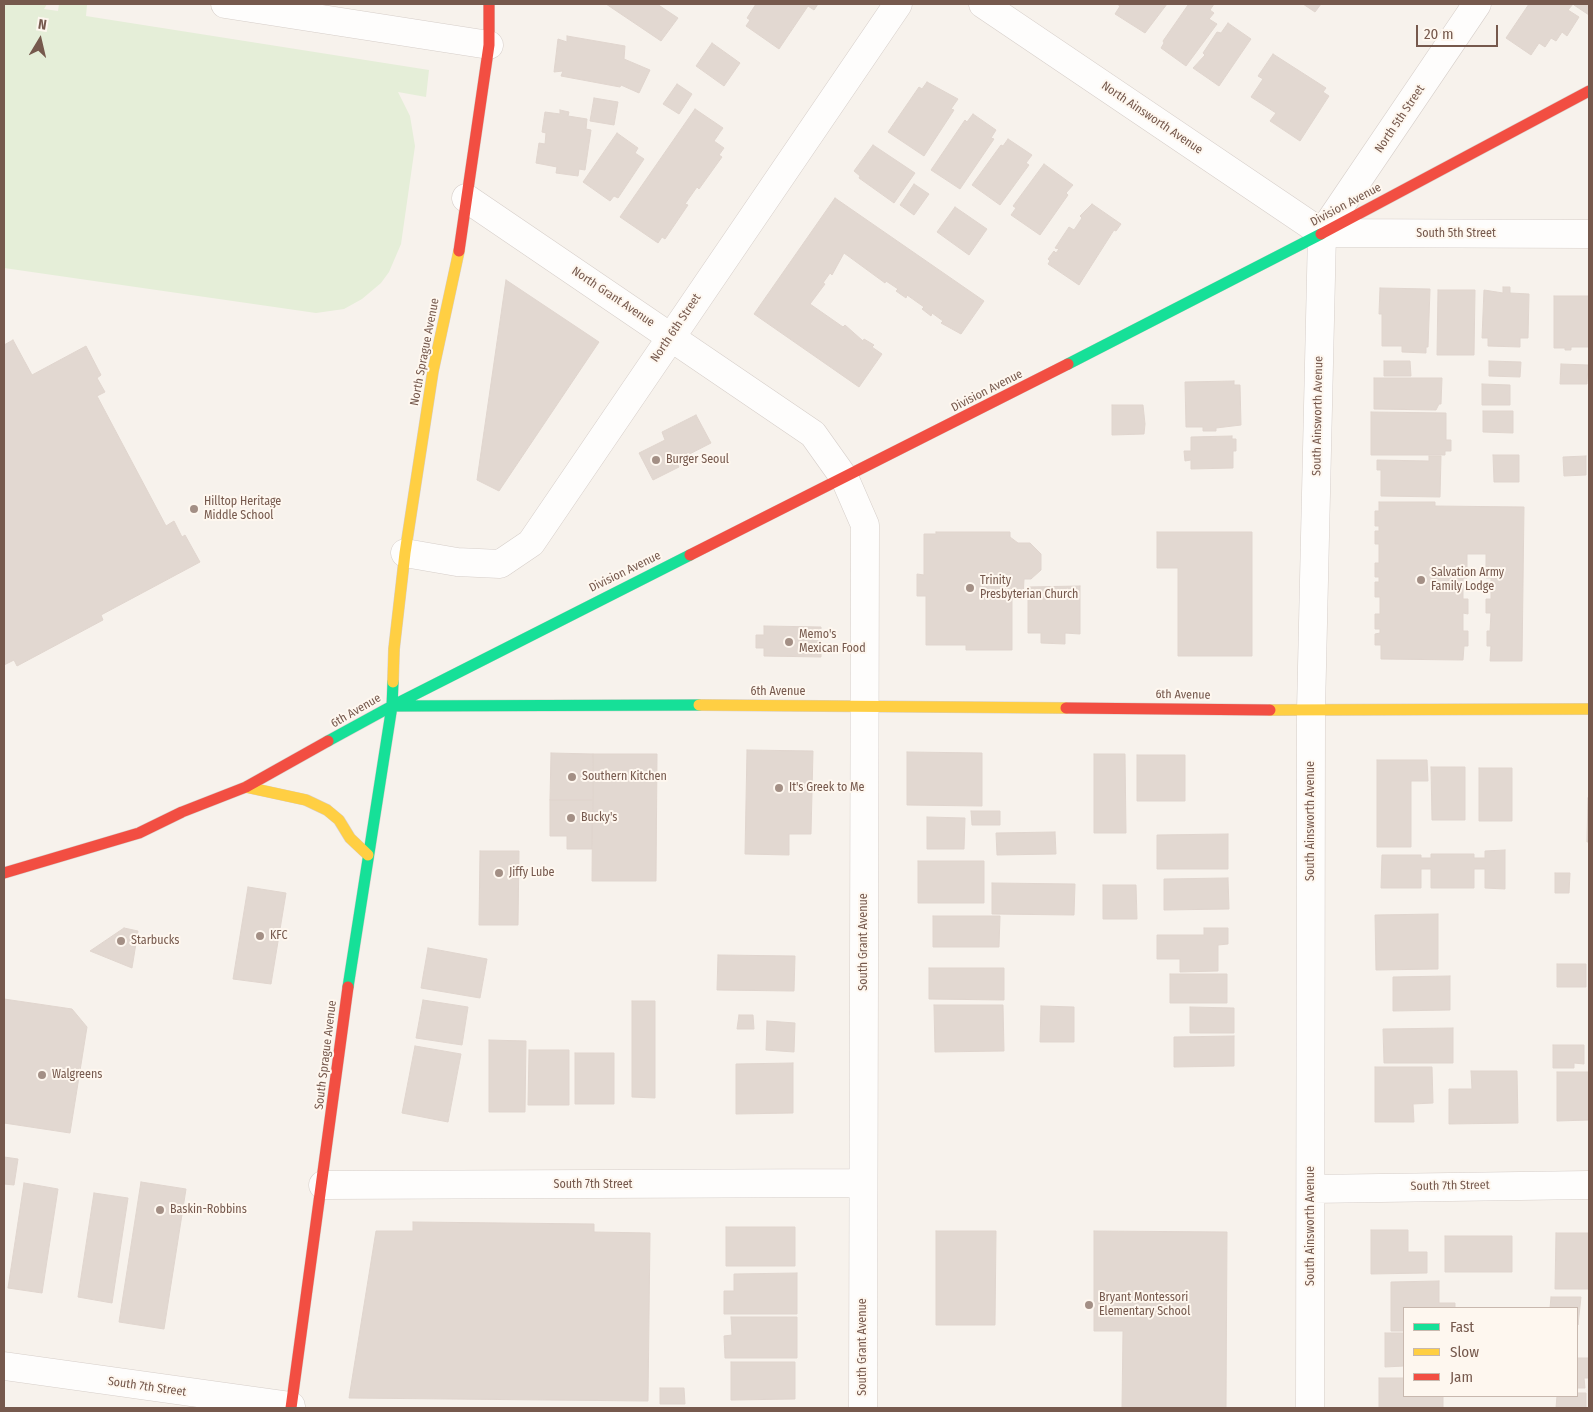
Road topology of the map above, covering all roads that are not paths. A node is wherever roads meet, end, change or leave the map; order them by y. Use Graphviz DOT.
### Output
graph roads {
  1 [pos="225,4"];
  2 [pos="488,4"];
  3 [pos="898,4"];
  4 [pos="983,4"];
  5 [pos="1477,4"];
  6 [pos="489,45"];
  7 [pos="1589,91"];
  8 [pos="466,198"];
  9 [pos="1322,233"];
  10 [pos="1589,234"];
  11 [pos="670,336"];
  12 [pos="845,479"];
  13 [pos="405,553"];
  14 [pos="392,706"];
  15 [pos="865,706"];
  16 [pos="1589,709"];
  17 [pos="1311,710"];
  18 [pos="246,787"];
  19 [pos="368,855"];
  20 [pos="4,873"];
  21 [pos="863,1183"];
  22 [pos="1589,1185"];
  23 [pos="323,1186"];
  24 [pos="1311,1188"];
  25 [pos="4,1366"];
  26 [pos="291,1407"];
  27 [pos="862,1408"];
  28 [pos="1310,1408"];
  1 -- 6 [label="street"];
  2 -- 6 [label="main road, North Sprague Avenue"];
  3 -- 11 [label="street, North 6th Street"];
  4 -- 9 [label="street, North Ainsworth Avenue"];
  5 -- 9 [label="street, North 5th Street"];
  6 -- 8 [label="main road, North Sprague Avenue"];
  7 -- 9 [label="main road, Division Avenue"];
  8 -- 11 [label="street, North Grant Avenue"];
  8 -- 13 [label="main road, North Sprague Avenue"];
  9 -- 10 [label="street, South 5th Street"];
  9 -- 12 [label="main road, Division Avenue"];
  9 -- 17 [label="street, South Ainsworth Avenue"];
  11 -- 12 [label="street, North Grant Avenue"];
  11 -- 13 [label="street, North 6th Street"];
  12 -- 14 [label="main road, Division Avenue"];
  12 -- 15 [label="street, South Grant Avenue"];
  13 -- 14 [label="main road, North Sprague Avenue"];
  14 -- 15 [label="main road, 6th Avenue"];
  14 -- 18 [label="main road, 6th Avenue"];
  14 -- 19 [label="main road, South Sprague Avenue"];
  15 -- 17 [label="main road, 6th Avenue"];
  15 -- 21 [label="street, South Grant Avenue"];
  16 -- 17 [label="main road, 6th Avenue"];
  17 -- 24 [label="street, South Ainsworth Avenue"];
  18 -- 19 [label="main road"];
  18 -- 20 [label="main road, 6th Avenue"];
  19 -- 23 [label="main road, South Sprague Avenue"];
  21 -- 23 [label="street, South 7th Street"];
  21 -- 27 [label="street, South Grant Avenue"];
  22 -- 24 [label="street, South 7th Street"];
  23 -- 26 [label="main road, South Sprague Avenue"];
  24 -- 28 [label="street, South Ainsworth Avenue"];
  25 -- 26 [label="street, South 7th Street"];
}
